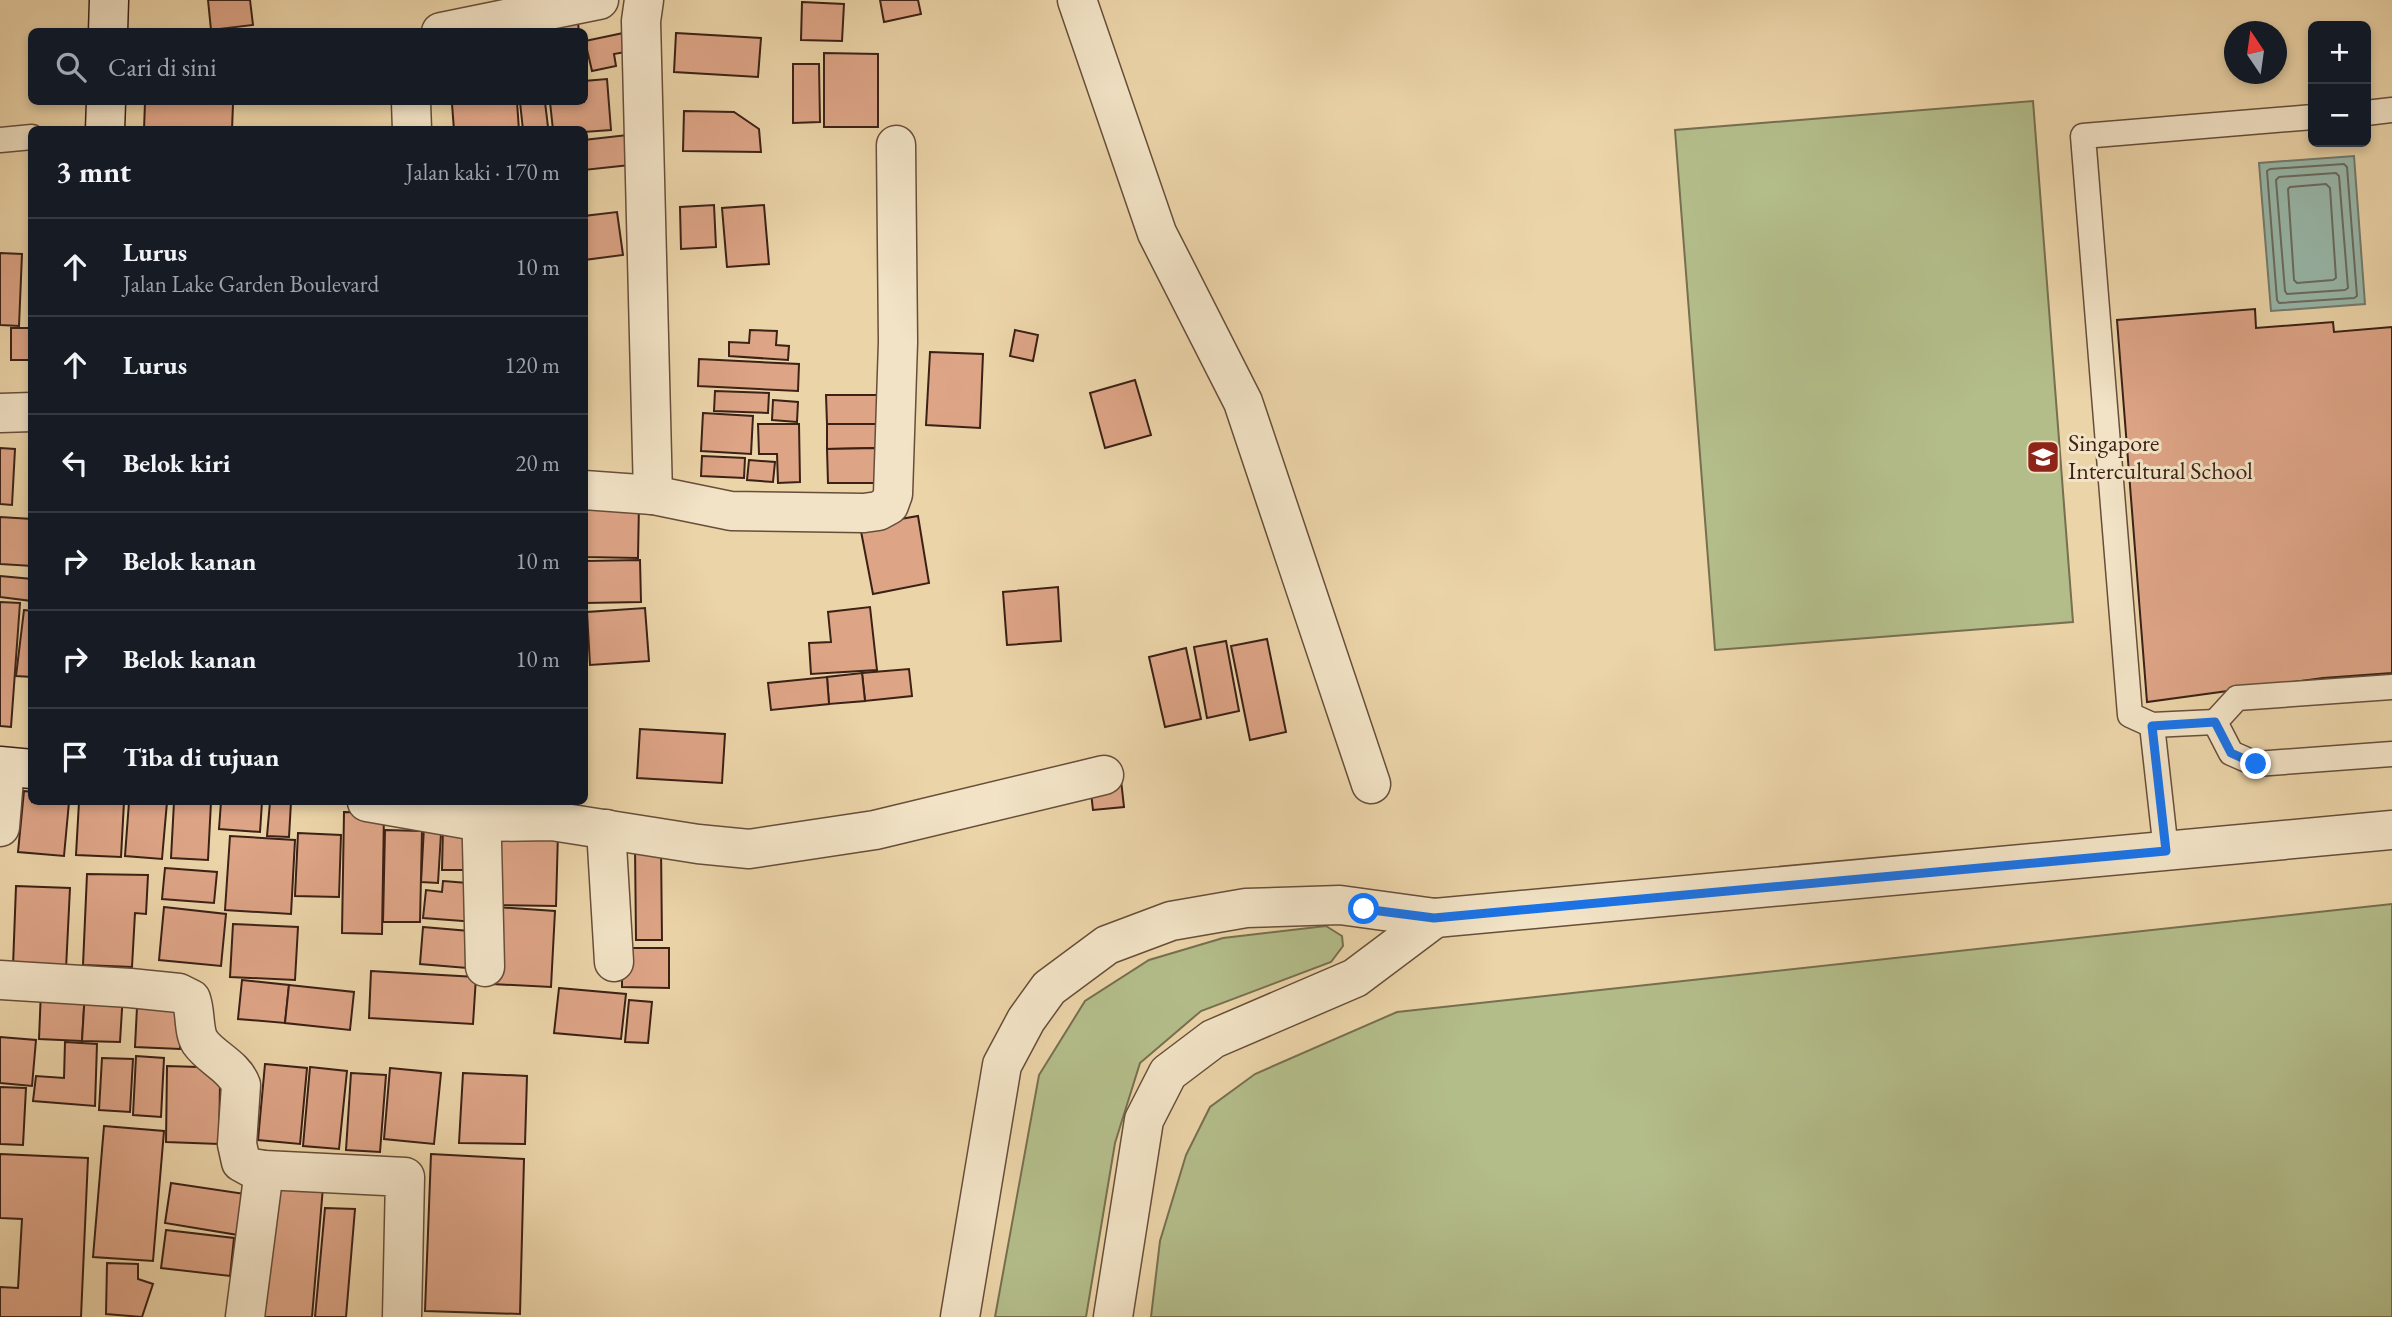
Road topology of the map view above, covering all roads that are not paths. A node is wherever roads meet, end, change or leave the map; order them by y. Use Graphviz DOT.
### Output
graph roads {
  1 [pos="109,0"];
  2 [pos="599,0"];
  3 [pos="644,0"];
  4 [pos="1077,0"];
  5 [pos="108,28"];
  6 [pos="461,28"];
  7 [pos="106,105"];
  8 [pos="411,105"];
  9 [pos="2392,110"];
  10 [pos="2371,112"];
  11 [pos="2308,117"];
  12 [pos="105,126"];
  13 [pos="412,126"];
  14 [pos="28,137"];
  15 [pos="0,140"];
  16 [pos="895,145"];
  17 [pos="28,412"];
  18 [pos="0,413"];
  19 [pos="588,490"];
  20 [pos="653,495"];
  21 [pos="2392,687"];
  22 [pos="2215,722"];
  23 [pos="2152,726"];
  24 [pos="2392,754"];
  25 [pos="12,768"];
  26 [pos="1104,775"];
  27 [pos="1371,784"];
  28 [pos="401,805"];
  29 [pos="481,812"];
  30 [pos="0,827"];
  31 [pos="606,829"];
  32 [pos="2392,830"];
  33 [pos="2166,851"];
  34 [pos="1434,918"];
  35 [pos="614,962"];
  36 [pos="485,967"];
  37 [pos="0,980"];
  38 [pos="264,1170"];
  39 [pos="246,1317"];
  40 [pos="402,1317"];
  41 [pos="960,1317"];
  42 [pos="1113,1317"];
  1 -- 5 [label="street"];
  2 -- 6 [label="street"];
  3 -- 20 [label="street"];
  4 -- 27 [label="street"];
  7 -- 12 [label="street"];
  8 -- 13 [label="street"];
  9 -- 10 [label="lane"];
  11 -- 23 [label="lane"];
  14 -- 15 [label="lane"];
  16 -- 20 [label="street"];
  17 -- 18 [label="street"];
  19 -- 20 [label="street"];
  21 -- 22 [label="lane"];
  22 -- 23 [label="lane"];
  22 -- 24 [label="lane"];
  23 -- 33 [label="lane"];
  25 -- 30 [label="street"];
  26 -- 31 [label="street"];
  28 -- 29 [label="street"];
  29 -- 31 [label="street"];
  29 -- 36 [label="street"];
  31 -- 35 [label="street"];
  32 -- 33 [label="street"];
  33 -- 34 [label="street"];
  34 -- 41 [label="street"];
  34 -- 42 [label="street"];
  37 -- 38 [label="street"];
  38 -- 39 [label="street"];
  38 -- 40 [label="street"];
}
